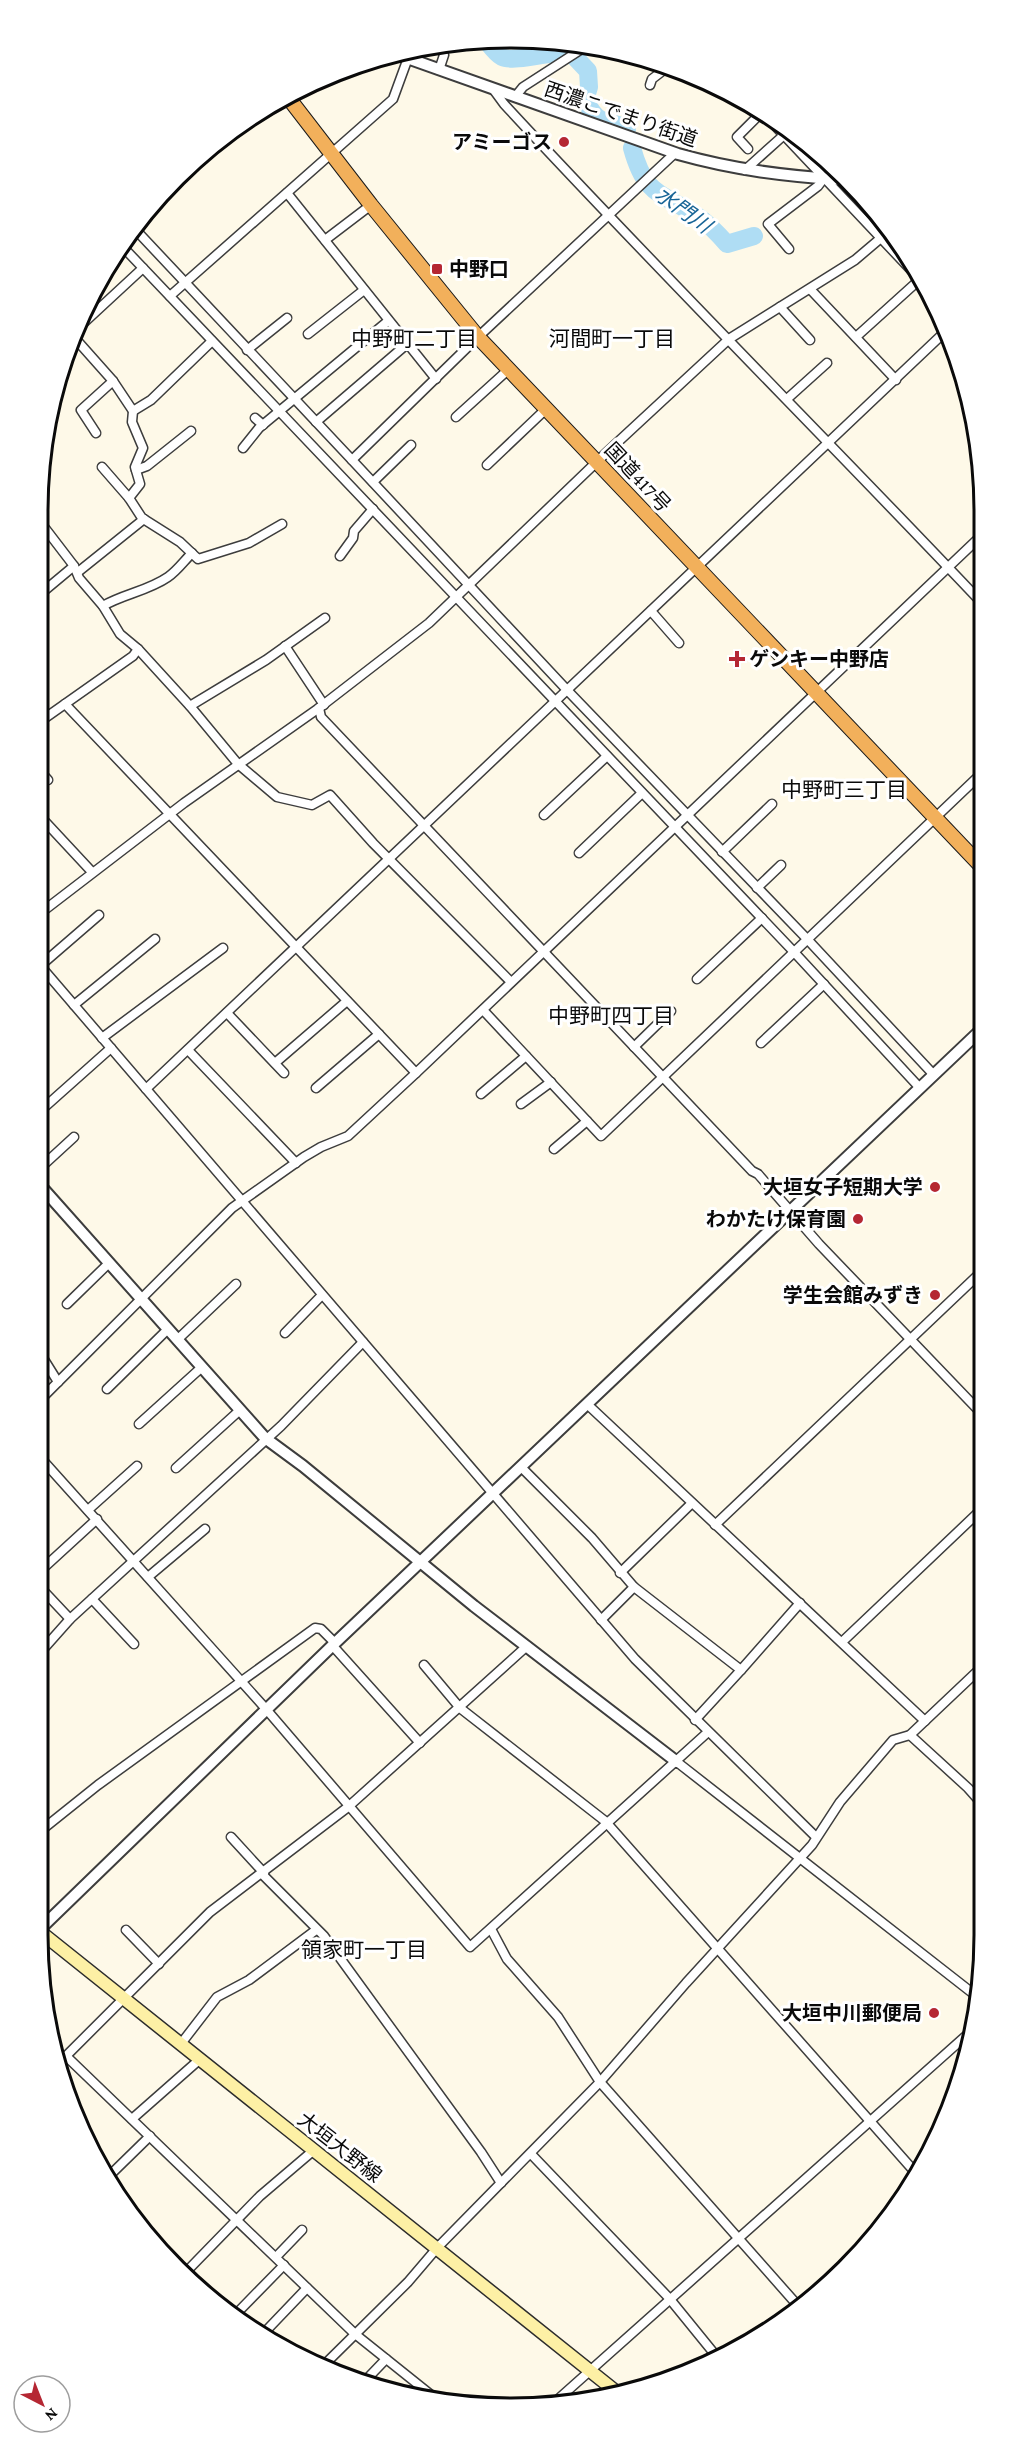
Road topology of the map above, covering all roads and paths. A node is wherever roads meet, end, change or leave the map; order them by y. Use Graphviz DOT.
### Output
graph roads {
  1 [pos="443,53"];
  2 [pos="576,53"];
  3 [pos="411,59"];
  4 [pos="407,60"];
  5 [pos="439,70"];
  6 [pos="660,73"];
  7 [pos="651,85"];
  8 [pos="492,89"];
  9 [pos="515,97"];
  10 [pos="292,103"];
  11 [pos="756,118"];
  12 [pos="786,139"];
  13 [pos="748,150"];
  14 [pos="802,151"];
  15 [pos="675,153"];
  16 [pos="333,154"];
  17 [pos="745,170"];
  18 [pos="824,178"];
  19 [pos="833,179"];
  20 [pos="287,192"];
  21 [pos="371,205"];
  22 [pos="608,216"];
  23 [pos="139,236"];
  24 [pos="883,237"];
  25 [pos="881,239"];
  26 [pos="325,240"];
  27 [pos="789,249"];
  28 [pos="128,252"];
  29 [pos="897,255"];
  30 [pos="143,267"];
  31 [pos="914,284"];
  32 [pos="810,289"];
  33 [pos="177,290"];
  34 [pos="364,290"];
  35 [pos="780,307"];
  36 [pos="92,315"];
  37 [pos="287,318"];
  38 [pos="388,321"];
  39 [pos="308,334"];
  40 [pos="478,337"];
  41 [pos="856,337"];
  42 [pos="940,337"];
  43 [pos="729,339"];
  44 [pos="810,340"];
  45 [pos="212,341"];
  46 [pos="80,343"];
  47 [pos="407,344"];
  48 [pos="247,350"];
  49 [pos="827,363"];
  50 [pos="508,369"];
  51 [pos="436,380"];
  52 [pos="896,380"];
  53 [pos="113,381"];
  54 [pos="787,399"];
  55 [pos="287,405"];
  56 [pos="547,408"];
  57 [pos="133,411"];
  58 [pos="456,417"];
  59 [pos="255,418"];
  60 [pos="316,422"];
  61 [pos="263,425"];
  62 [pos="191,430"];
  63 [pos="96,433"];
  64 [pos="829,444"];
  65 [pos="411,445"];
  66 [pos="243,448"];
  67 [pos="352,460"];
  68 [pos="597,462"];
  69 [pos="487,465"];
  70 [pos="102,467"];
  71 [pos="136,470"];
  72 [pos="373,482"];
  73 [pos="129,498"];
  74 [pos="373,509"];
  75 [pos="144,519"];
  76 [pos="282,524"];
  77 [pos="48,532"];
  78 [pos="974,543"];
  79 [pos="192,553"];
  80 [pos="340,556"];
  81 [pos="697,567"];
  82 [pos="948,567"];
  83 [pos="76,569"];
  84 [pos="48,589"];
  85 [pos="463,592"];
  86 [pos="974,595"];
  87 [pos="103,606"];
  88 [pos="651,611"];
  89 [pos="325,618"];
  90 [pos="680,643"];
  91 [pos="285,646"];
  92 [pos="138,649"];
  93 [pos="816,693"];
  94 [pos="562,696"];
  95 [pos="65,704"];
  96 [pos="190,706"];
  97 [pos="322,706"];
  98 [pos="48,716"];
  99 [pos="607,756"];
  100 [pos="237,764"];
  101 [pos="974,781"];
  102 [pos="642,793"];
  103 [pos="772,804"];
  104 [pos="169,815"];
  105 [pos="544,815"];
  106 [pos="934,818"];
  107 [pos="681,821"];
  108 [pos="48,827"];
  109 [pos="424,827"];
  110 [pos="722,852"];
  111 [pos="579,853"];
  112 [pos="391,859"];
  113 [pos="974,859"];
  114 [pos="781,865"];
  115 [pos="92,872"];
  116 [pos="758,888"];
  117 [pos="48,907"];
  118 [pos="99,915"];
  119 [pos="762,918"];
  120 [pos="155,939"];
  121 [pos="801,946"];
  122 [pos="223,948"];
  123 [pos="296,948"];
  124 [pos="543,952"];
  125 [pos="48,957"];
  126 [pos="48,975"];
  127 [pos="697,979"];
  128 [pos="512,982"];
  129 [pos="824,984"];
  130 [pos="347,1001"];
  131 [pos="74,1005"];
  132 [pos="483,1010"];
  133 [pos="671,1011"];
  134 [pos="227,1013"];
  135 [pos="379,1034"];
  136 [pos="974,1036"];
  137 [pos="102,1038"];
  138 [pos="761,1043"];
  139 [pos="634,1047"];
  140 [pos="111,1048"];
  141 [pos="188,1050"];
  142 [pos="526,1056"];
  143 [pos="275,1064"];
  144 [pos="284,1073"];
  145 [pos="416,1073"];
  146 [pos="662,1077"];
  147 [pos="926,1080"];
  148 [pos="551,1082"];
  149 [pos="146,1089"];
  150 [pos="316,1089"];
  151 [pos="482,1094"];
  152 [pos="48,1104"];
  153 [pos="521,1104"];
  154 [pos="587,1121"];
  155 [pos="74,1137"];
  156 [pos="554,1149"];
  157 [pos="48,1161"];
  158 [pos="296,1163"];
  159 [pos="49,1195"];
  160 [pos="241,1201"];
  161 [pos="790,1210"];
  162 [pos="109,1263"];
  163 [pos="974,1279"];
  164 [pos="236,1284"];
  165 [pos="322,1295"];
  166 [pos="141,1298"];
  167 [pos="67,1304"];
  168 [pos="168,1329"];
  169 [pos="285,1333"];
  170 [pos="911,1338"];
  171 [pos="177,1340"];
  172 [pos="363,1342"];
  173 [pos="48,1366"];
  174 [pos="202,1367"];
  175 [pos="58,1382"];
  176 [pos="107,1389"];
  177 [pos="48,1392"];
  178 [pos="587,1404"];
  179 [pos="974,1405"];
  180 [pos="240,1410"];
  181 [pos="139,1424"];
  182 [pos="265,1438"];
  183 [pos="48,1466"];
  184 [pos="137,1466"];
  185 [pos="520,1467"];
  186 [pos="176,1468"];
  187 [pos="492,1493"];
  188 [pos="692,1503"];
  189 [pos="88,1510"];
  190 [pos="974,1517"];
  191 [pos="97,1519"];
  192 [pos="715,1524"];
  193 [pos="205,1529"];
  194 [pos="134,1561"];
  195 [pos="420,1562"];
  196 [pos="48,1564"];
  197 [pos="620,1573"];
  198 [pos="148,1577"];
  199 [pos="634,1587"];
  200 [pos="48,1596"];
  201 [pos="92,1599"];
  202 [pos="800,1603"];
  203 [pos="70,1619"];
  204 [pos="602,1620"];
  205 [pos="842,1642"];
  206 [pos="48,1644"];
  207 [pos="134,1644"];
  208 [pos="334,1644"];
  209 [pos="527,1646"];
  210 [pos="424,1665"];
  211 [pos="741,1670"];
  212 [pos="974,1674"];
  213 [pos="241,1683"];
  214 [pos="460,1708"];
  215 [pos="266,1709"];
  216 [pos="695,1719"];
  217 [pos="925,1721"];
  218 [pos="708,1732"];
  219 [pos="910,1736"];
  220 [pos="420,1743"];
  221 [pos="677,1762"];
  222 [pos="974,1795"];
  223 [pos="348,1807"];
  224 [pos="607,1824"];
  225 [pos="48,1825"];
  226 [pos="231,1837"];
  227 [pos="816,1837"];
  228 [pos="799,1859"];
  229 [pos="263,1873"];
  230 [pos="48,1921"];
  231 [pos="491,1929"];
  232 [pos="126,1930"];
  233 [pos="316,1930"];
  234 [pos="48,1939"];
  235 [pos="717,1949"];
  236 [pos="159,1964"];
  237 [pos="970,1991"];
  238 [pos="123,2000"];
  239 [pos="962,2040"];
  240 [pos="180,2045"];
  241 [pos="66,2056"];
  242 [pos="199,2060"];
  243 [pos="600,2082"];
  244 [pos="132,2119"];
  245 [pos="869,2120"];
  246 [pos="150,2136"];
  247 [pos="314,2150"];
  248 [pos="531,2154"];
  249 [pos="911,2168"];
  250 [pos="113,2172"];
  251 [pos="501,2183"];
  252 [pos="237,2220"];
  253 [pos="302,2230"];
  254 [pos="738,2237"];
  255 [pos="437,2248"];
  256 [pos="276,2257"];
  257 [pos="284,2265"];
  258 [pos="190,2268"];
  259 [pos="307,2288"];
  260 [pos="669,2298"];
  261 [pos="794,2301"];
  262 [pos="240,2310"];
  263 [pos="268,2329"];
  264 [pos="355,2334"];
  265 [pos="713,2352"];
  266 [pos="386,2359"];
  267 [pos="329,2360"];
  268 [pos="591,2371"];
  269 [pos="370,2376"];
  270 [pos="610,2387"];
  271 [pos="421,2388"];
  272 [pos="563,2395"];
  1 -- 5 [label="street"];
  2 -- 9 [label="street"];
  3 -- 5 [label="street, 西濃こでまり街道"];
  4 -- 16 [label="street"];
  5 -- 8 [label="street, 西濃こでまり街道"];
  6 -- 7 [label="street"];
  8 -- 9 [label="street, 西濃こでまり街道"];
  8 -- 22 [label="street"];
  9 -- 15 [label="street, 西濃こでまり街道"];
  10 -- 16 [label="highway, 国道417号"];
  11 -- 13 [label="street"];
  12 -- 17 [label="street"];
  14 -- 18 [label="street"];
  15 -- 17 [label="street, 西濃こでまり街道"];
  15 -- 22 [label="street"];
  16 -- 20 [label="street"];
  16 -- 21 [label="highway, 国道417号"];
  17 -- 18 [label="street, 西濃こでまり街道"];
  18 -- 19 [label="street, 西濃こでまり街道"];
  18 -- 25 [label="street"];
  18 -- 27 [label="street"];
  20 -- 26 [label="street"];
  20 -- 33 [label="street"];
  21 -- 26 [label="street"];
  21 -- 40 [label="highway, 国道417号"];
  22 -- 40 [label="street"];
  22 -- 43 [label="street"];
  23 -- 33 [label="street"];
  24 -- 25 [label="street"];
  25 -- 29 [label="street"];
  25 -- 32 [label="street"];
  26 -- 34 [label="street"];
  28 -- 30 [label="street"];
  30 -- 33 [label="street"];
  30 -- 36 [label="street"];
  31 -- 41 [label="street"];
  32 -- 35 [label="street"];
  32 -- 41 [label="street"];
  33 -- 45 [label="street"];
  33 -- 48 [label="street"];
  34 -- 38 [label="street"];
  34 -- 39 [label="street"];
  35 -- 43 [label="street"];
  35 -- 44 [label="street"];
  37 -- 48 [label="street"];
  38 -- 47 [label="street"];
  38 -- 55 [label="street"];
  40 -- 50 [label="highway, 国道417号"];
  40 -- 51 [label="street"];
  41 -- 52 [label="street"];
  42 -- 52 [label="street"];
  43 -- 54 [label="street"];
  43 -- 68 [label="street"];
  45 -- 55 [label="street"];
  45 -- 57 [label="street"];
  46 -- 53 [label="street"];
  47 -- 51 [label="street"];
  47 -- 60 [label="street"];
  48 -- 55 [label="street"];
  49 -- 54 [label="street"];
  50 -- 56 [label="highway, 国道417号"];
  50 -- 58 [label="street"];
  51 -- 67 [label="street"];
  52 -- 64 [label="street"];
  53 -- 57 [label="street"];
  53 -- 63 [label="street"];
  54 -- 64 [label="street"];
  55 -- 60 [label="street"];
  55 -- 61 [label="street"];
  55 -- 74 [label="street"];
  56 -- 68 [label="highway, 国道417号"];
  56 -- 69 [label="street"];
  57 -- 71 [label="street"];
  59 -- 61 [label="street"];
  60 -- 67 [label="street"];
  61 -- 66 [label="street"];
  62 -- 71 [label="street"];
  64 -- 81 [label="street"];
  64 -- 82 [label="street"];
  65 -- 72 [label="street"];
  67 -- 72 [label="street"];
  68 -- 81 [label="highway, 国道417号"];
  68 -- 85 [label="street"];
  70 -- 73 [label="street"];
  71 -- 73 [label="street"];
  72 -- 85 [label="street"];
  73 -- 75 [label="street"];
  74 -- 80 [label="street"];
  74 -- 85 [label="street"];
  75 -- 79 [label="street"];
  75 -- 83 [label="street"];
  76 -- 79 [label="street"];
  77 -- 83 [label="street"];
  78 -- 82 [label="street"];
  79 -- 87 [label="street"];
  81 -- 88 [label="street"];
  81 -- 93 [label="highway, 国道417号"];
  82 -- 86 [label="street"];
  82 -- 93 [label="street"];
  83 -- 84 [label="street"];
  83 -- 87 [label="street"];
  85 -- 94 [label="street"];
  85 -- 94 [label="street"];
  85 -- 97 [label="street"];
  87 -- 92 [label="street"];
  88 -- 90 [label="street"];
  88 -- 94 [label="street"];
  89 -- 91 [label="street"];
  91 -- 96 [label="street"];
  91 -- 97 [label="street"];
  92 -- 95 [label="street"];
  92 -- 96 [label="street"];
  93 -- 106 [label="highway, 国道417号"];
  93 -- 107 [label="street"];
  94 -- 99 [label="street"];
  94 -- 107 [label="street"];
  94 -- 109 [label="street"];
  95 -- 98 [label="street"];
  95 -- 104 [label="street"];
  96 -- 100 [label="street"];
  97 -- 100 [label="street"];
  97 -- 109 [label="street"];
  99 -- 102 [label="street"];
  99 -- 105 [label="street"];
  100 -- 104 [label="street"];
  100 -- 112 [label="street"];
  101 -- 106 [label="street"];
  102 -- 107 [label="street"];
  102 -- 111 [label="street"];
  103 -- 110 [label="street"];
  104 -- 115 [label="street"];
  104 -- 123 [label="street"];
  106 -- 113 [label="highway, 国道417号"];
  106 -- 121 [label="street"];
  107 -- 110 [label="street"];
  107 -- 119 [label="street"];
  107 -- 124 [label="street"];
  108 -- 115 [label="street"];
  109 -- 112 [label="street"];
  109 -- 124 [label="street"];
  110 -- 116 [label="street"];
  112 -- 123 [label="street"];
  112 -- 128 [label="street"];
  114 -- 116 [label="street"];
  115 -- 117 [label="street"];
  116 -- 121 [label="street"];
  118 -- 125 [label="street"];
  119 -- 121 [label="street"];
  119 -- 127 [label="street"];
  120 -- 131 [label="street"];
  121 -- 129 [label="street"];
  121 -- 146 [label="street"];
  121 -- 147 [label="street"];
  122 -- 137 [label="street"];
  123 -- 130 [label="street"];
  123 -- 134 [label="street"];
  124 -- 128 [label="street"];
  124 -- 139 [label="street"];
  126 -- 131 [label="street"];
  128 -- 132 [label="street"];
  129 -- 138 [label="street"];
  129 -- 147 [label="street"];
  130 -- 135 [label="street"];
  130 -- 143 [label="street"];
  131 -- 137 [label="street"];
  132 -- 142 [label="street"];
  132 -- 145 [label="street"];
  133 -- 139 [label="street"];
  134 -- 141 [label="street"];
  134 -- 143 [label="street"];
  135 -- 145 [label="street"];
  135 -- 150 [label="street"];
  136 -- 147 [label="street"];
  137 -- 140 [label="street"];
  139 -- 146 [label="street"];
  140 -- 149 [label="street"];
  140 -- 152 [label="street"];
  141 -- 149 [label="street"];
  141 -- 158 [label="street"];
  142 -- 148 [label="street"];
  142 -- 151 [label="street"];
  143 -- 144 [label="street"];
  145 -- 158 [label="street"];
  146 -- 154 [label="street"];
  146 -- 161 [label="street"];
  147 -- 161 [label="street"];
  148 -- 153 [label="street"];
  148 -- 154 [label="street"];
  149 -- 160 [label="street"];
  154 -- 156 [label="street"];
  155 -- 157 [label="street"];
  158 -- 160 [label="street"];
  159 -- 162 [label="street"];
  160 -- 165 [label="street"];
  160 -- 166 [label="street"];
  161 -- 170 [label="street"];
  161 -- 178 [label="street"];
  162 -- 166 [label="street"];
  162 -- 167 [label="street"];
  163 -- 170 [label="street"];
  164 -- 171 [label="street"];
  165 -- 169 [label="street"];
  165 -- 172 [label="street"];
  166 -- 168 [label="street"];
  166 -- 175 [label="street"];
  168 -- 171 [label="street"];
  168 -- 176 [label="street"];
  170 -- 179 [label="street"];
  170 -- 192 [label="street"];
  171 -- 174 [label="street"];
  172 -- 182 [label="street"];
  172 -- 187 [label="street"];
  173 -- 175 [label="street"];
  174 -- 180 [label="street"];
  174 -- 181 [label="street"];
  175 -- 177 [label="street"];
  178 -- 185 [label="street"];
  178 -- 188 [label="street"];
  180 -- 182 [label="street"];
  180 -- 186 [label="street"];
  182 -- 194 [label="street"];
  182 -- 195 [label="street"];
  183 -- 189 [label="street"];
  184 -- 189 [label="street"];
  185 -- 187 [label="street"];
  185 -- 197 [label="street"];
  187 -- 195 [label="street"];
  187 -- 204 [label="street"];
  188 -- 192 [label="street"];
  188 -- 197 [label="street"];
  189 -- 191 [label="street"];
  190 -- 205 [label="street"];
  191 -- 194 [label="street"];
  191 -- 196 [label="street"];
  192 -- 202 [label="street"];
  193 -- 198 [label="street"];
  194 -- 198 [label="street"];
  194 -- 201 [label="street"];
  195 -- 208 [label="street"];
  195 -- 209 [label="street"];
  197 -- 199 [label="street"];
  198 -- 213 [label="street"];
  199 -- 204 [label="street"];
  199 -- 211 [label="street"];
  200 -- 203 [label="street"];
  201 -- 203 [label="street"];
  201 -- 207 [label="street"];
  202 -- 205 [label="street"];
  202 -- 211 [label="street"];
  203 -- 206 [label="street"];
  204 -- 216 [label="street"];
  205 -- 217 [label="street"];
  208 -- 213 [label="street"];
  208 -- 215 [label="street"];
  208 -- 220 [label="street"];
  209 -- 214 [label="street"];
  209 -- 221 [label="street"];
  210 -- 214 [label="street"];
  211 -- 216 [label="street"];
  212 -- 217 [label="street"];
  213 -- 215 [label="street"];
  213 -- 225 [label="street"];
  214 -- 220 [label="street"];
  214 -- 224 [label="street"];
  215 -- 223 [label="street"];
  215 -- 230 [label="street"];
  216 -- 218 [label="street"];
  217 -- 219 [label="street"];
  218 -- 221 [label="street"];
  218 -- 227 [label="street"];
  219 -- 222 [label="street"];
  219 -- 227 [label="street"];
  220 -- 223 [label="street"];
  221 -- 224 [label="street"];
  221 -- 228 [label="street"];
  223 -- 229 [label="street"];
  223 -- 231 [label="street"];
  224 -- 231 [label="street"];
  224 -- 235 [label="street"];
  226 -- 229 [label="street"];
  227 -- 228 [label="street"];
  228 -- 235 [label="street"];
  228 -- 237 [label="street"];
  229 -- 233 [label="street"];
  229 -- 236 [label="street"];
  231 -- 243 [label="street"];
  232 -- 236 [label="street"];
  233 -- 240 [label="street"];
  233 -- 251 [label="street"];
  234 -- 238 [label="main road, 大垣大野線"];
  235 -- 243 [label="street"];
  235 -- 245 [label="street"];
  236 -- 238 [label="street"];
  238 -- 240 [label="main road, 大垣大野線"];
  238 -- 241 [label="street"];
  239 -- 245 [label="street"];
  240 -- 242 [label="main road, 大垣大野線"];
  241 -- 244 [label="street"];
  242 -- 244 [label="street"];
  242 -- 247 [label="main road, 大垣大野線"];
  243 -- 248 [label="street"];
  243 -- 254 [label="street"];
  244 -- 246 [label="street"];
  245 -- 249 [label="street"];
  245 -- 254 [label="street"];
  246 -- 250 [label="street"];
  246 -- 252 [label="street"];
  247 -- 252 [label="street"];
  247 -- 255 [label="main road, 大垣大野線"];
  248 -- 251 [label="street"];
  248 -- 260 [label="street"];
  251 -- 255 [label="street"];
  252 -- 256 [label="street"];
  252 -- 258 [label="street"];
  253 -- 256 [label="street"];
  254 -- 260 [label="street"];
  254 -- 261 [label="street"];
  255 -- 264 [label="street"];
  255 -- 268 [label="main road, 大垣大野線"];
  256 -- 257 [label="street"];
  257 -- 259 [label="street"];
  257 -- 262 [label="street"];
  259 -- 263 [label="street"];
  259 -- 264 [label="street"];
  260 -- 265 [label="street"];
  260 -- 268 [label="street"];
  264 -- 266 [label="street"];
  264 -- 267 [label="street"];
  266 -- 269 [label="street"];
  266 -- 271 [label="street"];
  268 -- 270 [label="main road, 大垣大野線"];
  268 -- 272 [label="street"];
}
